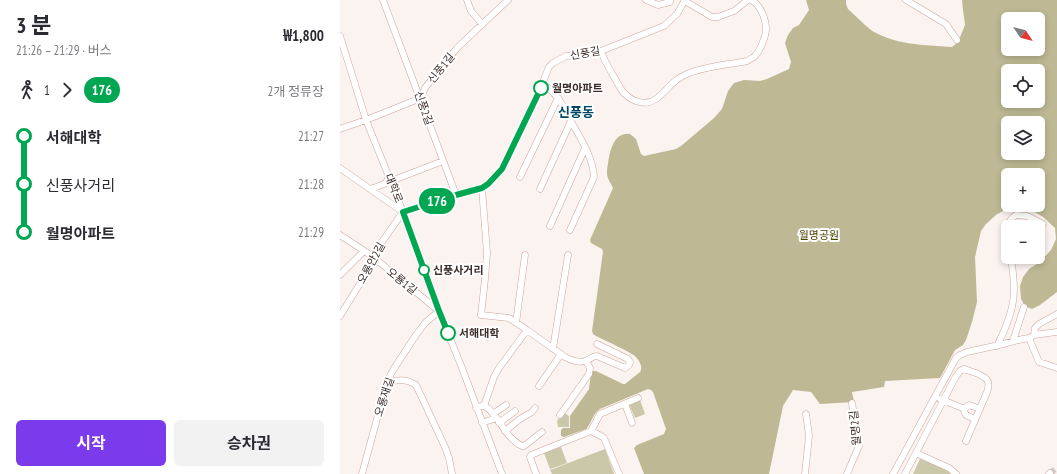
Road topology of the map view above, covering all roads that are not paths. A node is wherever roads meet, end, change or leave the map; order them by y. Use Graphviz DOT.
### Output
graph roads {
  1 [pos="384,0"];
  2 [pos="467,0"];
  3 [pos="646,0"];
  4 [pos="670,0"];
  5 [pos="685,0"];
  6 [pos="749,0"];
  7 [pos="906,0"];
  8 [pos="506,1"];
  9 [pos="482,24"];
  10 [pos="340,36"];
  11 [pos="957,40"];
  12 [pos="601,51"];
  13 [pos="542,84"];
  14 [pos="420,98"];
  15 [pos="558,98"];
  16 [pos="366,120"];
  17 [pos="572,121"];
  18 [pos="340,129"];
  19 [pos="585,148"];
  20 [pos="443,160"];
  21 [pos="340,168"];
  22 [pos="520,177"];
  23 [pos="390,179"];
  24 [pos="482,188"];
  25 [pos="370,189"];
  26 [pos="540,189"];
  27 [pos="456,195"];
  28 [pos="403,212"];
  29 [pos="1011,220"];
  30 [pos="1035,220"];
  31 [pos="550,226"];
  32 [pos="570,230"];
  33 [pos="340,235"];
  34 [pos="364,252"];
  35 [pos="525,255"];
  36 [pos="568,255"];
  37 [pos="372,256"];
  38 [pos="1012,264"];
  39 [pos="340,275"];
  40 [pos="1024,307"];
  41 [pos="439,311"];
  42 [pos="1057,314"];
  43 [pos="340,316"];
  44 [pos="516,323"];
  45 [pos="526,330"];
  46 [pos="1057,332"];
  47 [pos="1031,337"];
  48 [pos="1013,341"];
  49 [pos="597,344"];
  50 [pos="996,346"];
  51 [pos="554,349"];
  52 [pos="612,351"];
  53 [pos="562,354"];
  54 [pos="608,360"];
  55 [pos="586,361"];
  56 [pos="1057,368"];
  57 [pos="388,382"];
  58 [pos="539,386"];
  59 [pos="935,396"];
  60 [pos="638,398"];
  61 [pos="943,400"];
  62 [pos="852,403"];
  63 [pos="483,404"];
  64 [pos="625,404"];
  65 [pos="506,405"];
  66 [pos="476,408"];
  67 [pos="535,408"];
  68 [pos="980,409"];
  69 [pos="964,410"];
  70 [pos="515,412"];
  71 [pos="806,414"];
  72 [pos="560,415"];
  73 [pos="496,419"];
  74 [pos="976,419"];
  75 [pos="482,423"];
  76 [pos="632,423"];
  77 [pos="505,431"];
  78 [pos="591,431"];
  79 [pos="542,432"];
  80 [pos="966,441"];
  81 [pos="916,453"];
  82 [pos="362,474"];
  83 [pos="452,474"];
  84 [pos="502,474"];
  85 [pos="536,474"];
  86 [pos="619,474"];
  87 [pos="805,474"];
  88 [pos="847,474"];
  89 [pos="893,474"];
  90 [pos="905,474"];
  91 [pos="956,474"];
  1 -- 14 [label="street, 신풍2길"];
  2 -- 9 [label="street"];
  3 -- 4 [label="street"];
  5 -- 6 [label="street"];
  5 -- 12 [label="street, 신풍길"];
  6 -- 12 [label="street"];
  7 -- 11 [label="street"];
  8 -- 9 [label="street, 신풍1길"];
  9 -- 14 [label="street, 신풍1길"];
  10 -- 16 [label="street, 대학로"];
  12 -- 13 [label="street, 신풍길"];
  13 -- 15 [label="street"];
  13 -- 24 [label="street, 신풍길"];
  14 -- 16 [label="street"];
  14 -- 20 [label="street, 신풍2길"];
  15 -- 17 [label="street"];
  15 -- 22 [label="street"];
  16 -- 18 [label="street"];
  16 -- 23 [label="street, 대학로"];
  17 -- 19 [label="street"];
  17 -- 26 [label="street"];
  19 -- 31 [label="street"];
  19 -- 32 [label="street"];
  20 -- 23 [label="street"];
  20 -- 27 [label="street, 신풍2길"];
  21 -- 25 [label="street"];
  23 -- 25 [label="street"];
  23 -- 28 [label="street, 대학로"];
  24 -- 27 [label="street, 신풍길"];
  24 -- 44 [label="street"];
  25 -- 28 [label="street"];
  27 -- 28 [label="street, 신풍길"];
  28 -- 37 [label="street, 오룡안2길"];
  28 -- 41 [label="street, 대학로"];
  29 -- 30 [label="street"];
  33 -- 34 [label="street, 오룡1길"];
  34 -- 37 [label="street, 오룡1길"];
  34 -- 39 [label="street"];
  35 -- 44 [label="street"];
  36 -- 51 [label="street"];
  37 -- 41 [label="street, 오룡1길"];
  37 -- 43 [label="street, 오룡안2길"];
  38 -- 50 [label="street"];
  40 -- 48 [label="street"];
  41 -- 57 [label="street, 오룡재길"];
  41 -- 66 [label="street, 대학로"];
  42 -- 47 [label="street"];
  44 -- 45 [label="street"];
  45 -- 51 [label="street"];
  45 -- 63 [label="street"];
  46 -- 47 [label="street"];
  47 -- 48 [label="street"];
  47 -- 56 [label="street"];
  48 -- 50 [label="street"];
  49 -- 52 [label="street"];
  50 -- 59 [label="street"];
  51 -- 53 [label="street"];
  52 -- 54 [label="street"];
  52 -- 54 [label="street"];
  53 -- 55 [label="street"];
  53 -- 58 [label="street"];
  54 -- 55 [label="street"];
  55 -- 72 [label="street"];
  57 -- 82 [label="street, 오룡재길"];
  57 -- 83 [label="street"];
  59 -- 61 [label="street"];
  59 -- 89 [label="street"];
  60 -- 64 [label="street"];
  61 -- 68 [label="street"];
  61 -- 69 [label="street"];
  61 -- 81 [label="street"];
  62 -- 88 [label="street, 월명2길"];
  63 -- 66 [label="street"];
  63 -- 73 [label="street"];
  64 -- 76 [label="street"];
  64 -- 78 [label="street"];
  65 -- 73 [label="street"];
  66 -- 75 [label="street, 대학로"];
  67 -- 77 [label="street"];
  68 -- 69 [label="street"];
  68 -- 74 [label="street"];
  69 -- 74 [label="street"];
  70 -- 73 [label="street"];
  71 -- 87 [label="street"];
  73 -- 75 [label="street"];
  73 -- 77 [label="street"];
  74 -- 80 [label="street"];
  75 -- 84 [label="street, 대학로"];
  77 -- 79 [label="street"];
  78 -- 85 [label="street"];
  78 -- 86 [label="street"];
  81 -- 90 [label="street"];
  81 -- 91 [label="street"];
}
